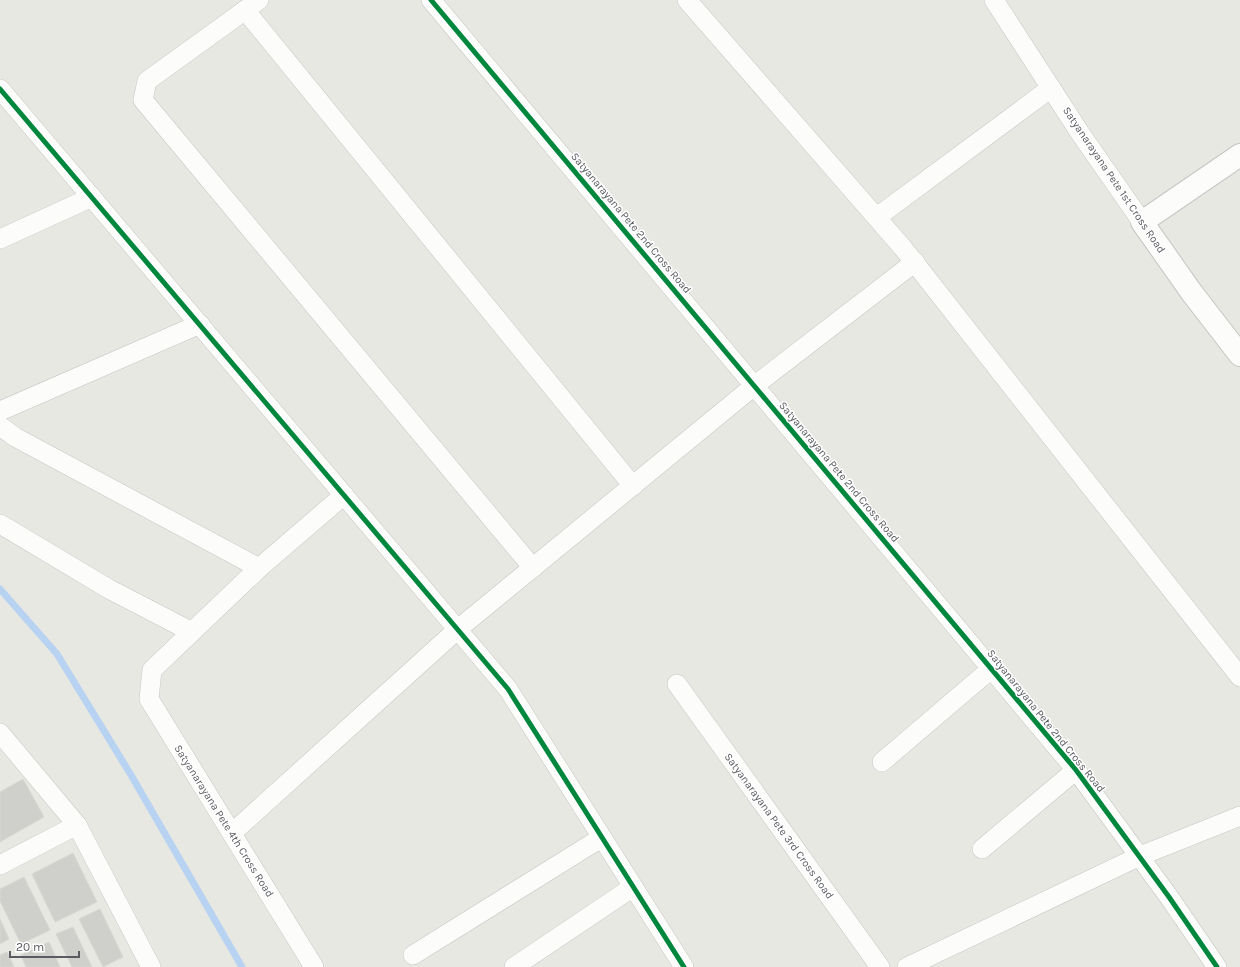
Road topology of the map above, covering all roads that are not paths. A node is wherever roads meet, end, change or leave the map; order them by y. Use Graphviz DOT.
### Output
graph roads {
  1 [pos="431,0"];
  2 [pos="687,0"];
  3 [pos="994,0"];
  4 [pos="252,5"];
  5 [pos="1051,88"];
  6 [pos="0,89"];
  7 [pos="1240,154"];
  8 [pos="92,197"];
  9 [pos="877,217"];
  10 [pos="1142,222"];
  11 [pos="0,239"];
  12 [pos="915,262"];
  13 [pos="200,324"];
  14 [pos="1240,355"];
  15 [pos="754,386"];
  16 [pos="0,411"];
  17 [pos="0,426"];
  18 [pos="633,486"];
  19 [pos="344,495"];
  20 [pos="0,524"];
  21 [pos="259,568"];
  22 [pos="533,568"];
  23 [pos="458,629"];
  24 [pos="192,632"];
  25 [pos="991,669"];
  26 [pos="1240,677"];
  27 [pos="677,684"];
  28 [pos="0,733"];
  29 [pos="882,762"];
  30 [pos="1076,770"];
  31 [pos="1240,816"];
  32 [pos="77,825"];
  33 [pos="232,833"];
  34 [pos="601,838"];
  35 [pos="982,849"];
  36 [pos="1140,856"];
  37 [pos="0,865"];
  38 [pos="632,887"];
  39 [pos="413,955"];
  40 [pos="148,966"];
  41 [pos="314,967"];
  42 [pos="514,967"];
  43 [pos="684,967"];
  44 [pos="880,967"];
  45 [pos="907,967"];
  46 [pos="1217,967"];
  1 -- 15 [label="street, Satyanarayana Pete 2nd Cross Road"];
  2 -- 9 [label="street"];
  3 -- 5 [label="street, Satyanarayana Pete 1st Cross Road"];
  4 -- 18 [label="street"];
  4 -- 22 [label="street"];
  5 -- 9 [label="street"];
  5 -- 10 [label="street, Satyanarayana Pete 1st Cross Road"];
  6 -- 8 [label="street"];
  7 -- 10 [label="street"];
  8 -- 11 [label="street"];
  8 -- 13 [label="street"];
  9 -- 12 [label="street"];
  10 -- 14 [label="street, Satyanarayana Pete 1st Cross Road"];
  12 -- 15 [label="street"];
  12 -- 26 [label="street"];
  13 -- 16 [label="street"];
  13 -- 19 [label="street"];
  15 -- 18 [label="street"];
  15 -- 25 [label="street, Satyanarayana Pete 2nd Cross Road"];
  17 -- 21 [label="street"];
  18 -- 22 [label="street"];
  19 -- 21 [label="street"];
  19 -- 23 [label="street"];
  20 -- 24 [label="street"];
  21 -- 24 [label="street"];
  22 -- 23 [label="street"];
  23 -- 33 [label="street"];
  23 -- 34 [label="street"];
  24 -- 33 [label="street, Satyanarayana Pete 4th Cross Road"];
  25 -- 29 [label="street"];
  25 -- 30 [label="street, Satyanarayana Pete 2nd Cross Road"];
  27 -- 44 [label="street, Satyanarayana Pete 3rd Cross Road"];
  28 -- 32 [label="street"];
  30 -- 35 [label="street"];
  30 -- 36 [label="street, Satyanarayana Pete 2nd Cross Road"];
  31 -- 36 [label="street"];
  32 -- 37 [label="street"];
  32 -- 40 [label="street"];
  33 -- 41 [label="street, Satyanarayana Pete 4th Cross Road"];
  34 -- 38 [label="street"];
  34 -- 39 [label="street"];
  36 -- 45 [label="street"];
  36 -- 46 [label="street, Satyanarayana Pete 2nd Cross Road"];
  38 -- 42 [label="street"];
  38 -- 43 [label="street"];
}
